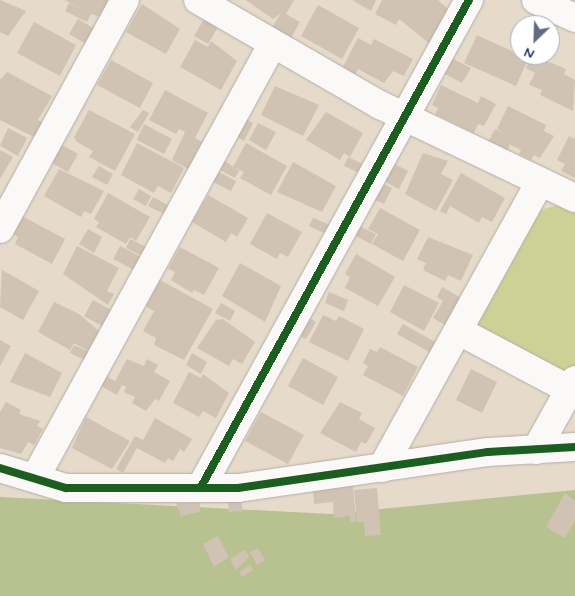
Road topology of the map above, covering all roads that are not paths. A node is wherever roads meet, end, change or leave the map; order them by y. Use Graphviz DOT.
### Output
graph roads {
  1 [pos="125,0"];
  2 [pos="198,0"];
  3 [pos="469,0"];
  4 [pos="536,0"];
  5 [pos="575,18"];
  6 [pos="273,44"];
  7 [pos="404,116"];
  8 [pos="540,182"];
  9 [pos="575,198"];
  10 [pos="0,229"];
  11 [pos="459,331"];
  12 [pos="572,385"];
  13 [pos="575,447"];
  14 [pos="536,450"];
  15 [pos="0,468"];
  16 [pos="382,468"];
  17 [pos="35,478"];
  18 [pos="201,487"];
  1 -- 10 [label="street"];
  2 -- 6 [label="street"];
  3 -- 7 [label="street"];
  4 -- 5 [label="street"];
  6 -- 7 [label="street"];
  6 -- 17 [label="street"];
  7 -- 8 [label="street"];
  7 -- 18 [label="street"];
  8 -- 9 [label="street"];
  8 -- 11 [label="street"];
  11 -- 12 [label="street"];
  11 -- 16 [label="street"];
  12 -- 14 [label="street"];
  13 -- 14 [label="street"];
  14 -- 16 [label="street"];
  15 -- 17 [label="street"];
  16 -- 18 [label="street"];
  17 -- 18 [label="street"];
}
